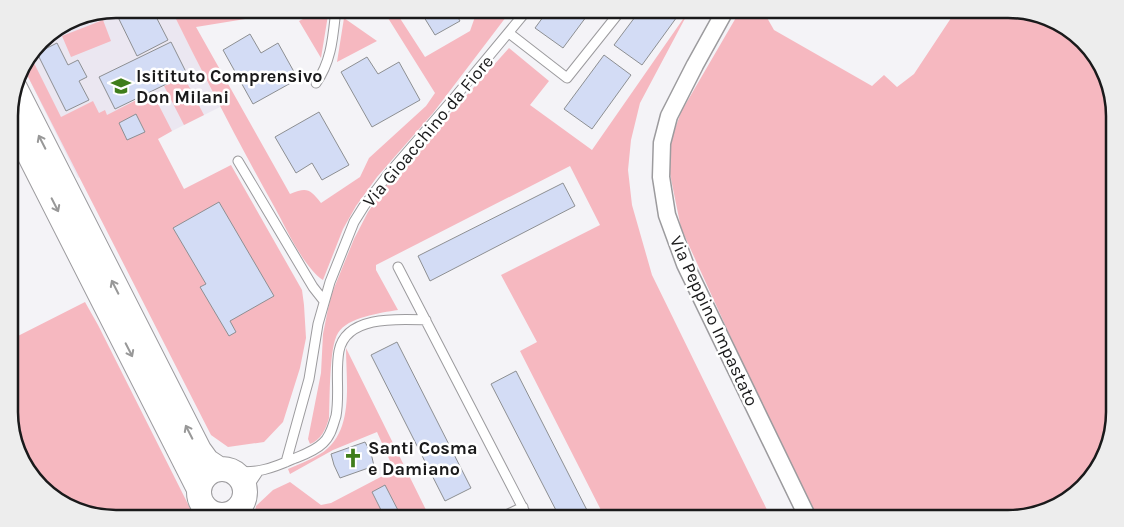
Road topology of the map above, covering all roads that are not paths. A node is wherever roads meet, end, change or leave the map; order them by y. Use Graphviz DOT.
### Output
graph roads {
  1 [pos="335,18"];
  2 [pos="521,18"];
  3 [pos="615,18"];
  4 [pos="721,18"];
  5 [pos="509,33"];
  6 [pos="316,83"];
  7 [pos="19,97"];
  8 [pos="18,133"];
  9 [pos="238,161"];
  10 [pos="398,267"];
  11 [pos="324,301"];
  12 [pos="426,320"];
  13 [pos="286,462"];
  14 [pos="239,488"];
  15 [pos="206,506"];
  16 [pos="523,507"];
  17 [pos="804,509"];
  18 [pos="231,510"];
  19 [pos="518,510"];
  1 -- 6 [label="lane"];
  2 -- 5 [label="lane, Via Gioacchino da Fiore"];
  3 -- 5 [label="lane"];
  4 -- 17 [label="street, Via Peppino Impastato"];
  5 -- 11 [label="lane, Via Gioacchino da Fiore"];
  14 -- 7 [label="street, one-way"];
  8 -- 15 [label="street, one-way"];
  9 -- 11 [label="lane"];
  10 -- 12 [label="lane"];
  11 -- 13 [label="lane, Via Gioacchino da Fiore"];
  12 -- 13 [label="lane"];
  12 -- 16 [label="lane"];
  13 -- 14 [label="lane"];
  14 -- 15 [label="street"];
  14 -- 18 [label="street"];
  16 -- 19 [label="lane"];
}
